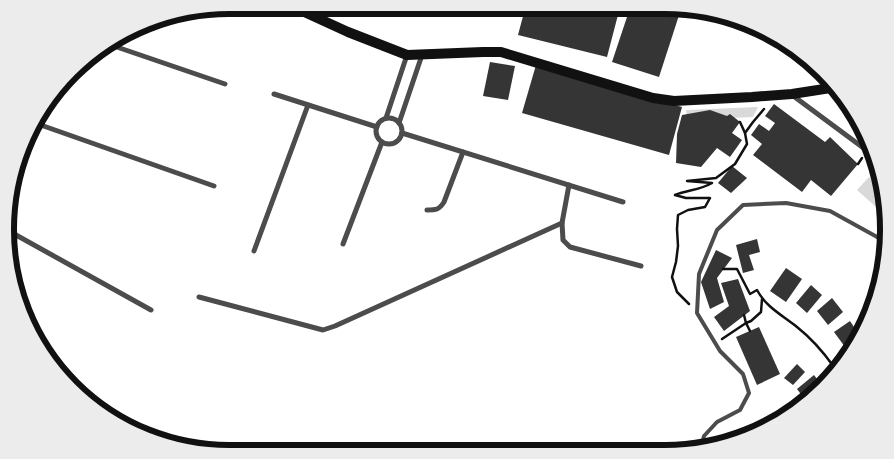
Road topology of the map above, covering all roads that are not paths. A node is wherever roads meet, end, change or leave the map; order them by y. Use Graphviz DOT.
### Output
graph roads {
  1 [pos="309,14"];
  2 [pos="116,47"];
  3 [pos="422,54"];
  4 [pos="407,55"];
  5 [pos="225,84"];
  6 [pos="828,88"];
  7 [pos="274,94"];
  8 [pos="792,94"];
  9 [pos="308,105"];
  10 [pos="386,118"];
  11 [pos="399,123"];
  12 [pos="41,125"];
  13 [pos="377,127"];
  14 [pos="402,133"];
  15 [pos="382,142"];
  16 [pos="865,149"];
  17 [pos="463,152"];
  18 [pos="569,185"];
  19 [pos="214,186"];
  20 [pos="623,202"];
  21 [pos="427,210"];
  22 [pos="562,223"];
  23 [pos="14,234"];
  24 [pos="880,239"];
  25 [pos="343,244"];
  26 [pos="254,250"];
  27 [pos="640,266"];
  28 [pos="199,297"];
  29 [pos="151,310"];
  30 [pos="703,442"];
  1 -- 4 [label="main road"];
  2 -- 5 [label="street"];
  3 -- 4 [label="main road"];
  3 -- 8 [label="main road"];
  3 -- 11 [label="street"];
  4 -- 10 [label="street"];
  6 -- 8 [label="main road"];
  7 -- 9 [label="street"];
  8 -- 16 [label="street"];
  9 -- 13 [label="street"];
  9 -- 26 [label="street"];
  10 -- 11 [label="street"];
  10 -- 13 [label="street"];
  11 -- 14 [label="street"];
  12 -- 19 [label="street"];
  13 -- 15 [label="street"];
  14 -- 15 [label="street"];
  14 -- 17 [label="street"];
  15 -- 25 [label="street"];
  17 -- 18 [label="street"];
  17 -- 21 [label="street"];
  18 -- 20 [label="street"];
  18 -- 22 [label="street"];
  22 -- 27 [label="street"];
  22 -- 28 [label="street"];
  23 -- 29 [label="street"];
  24 -- 30 [label="lane"];
}
